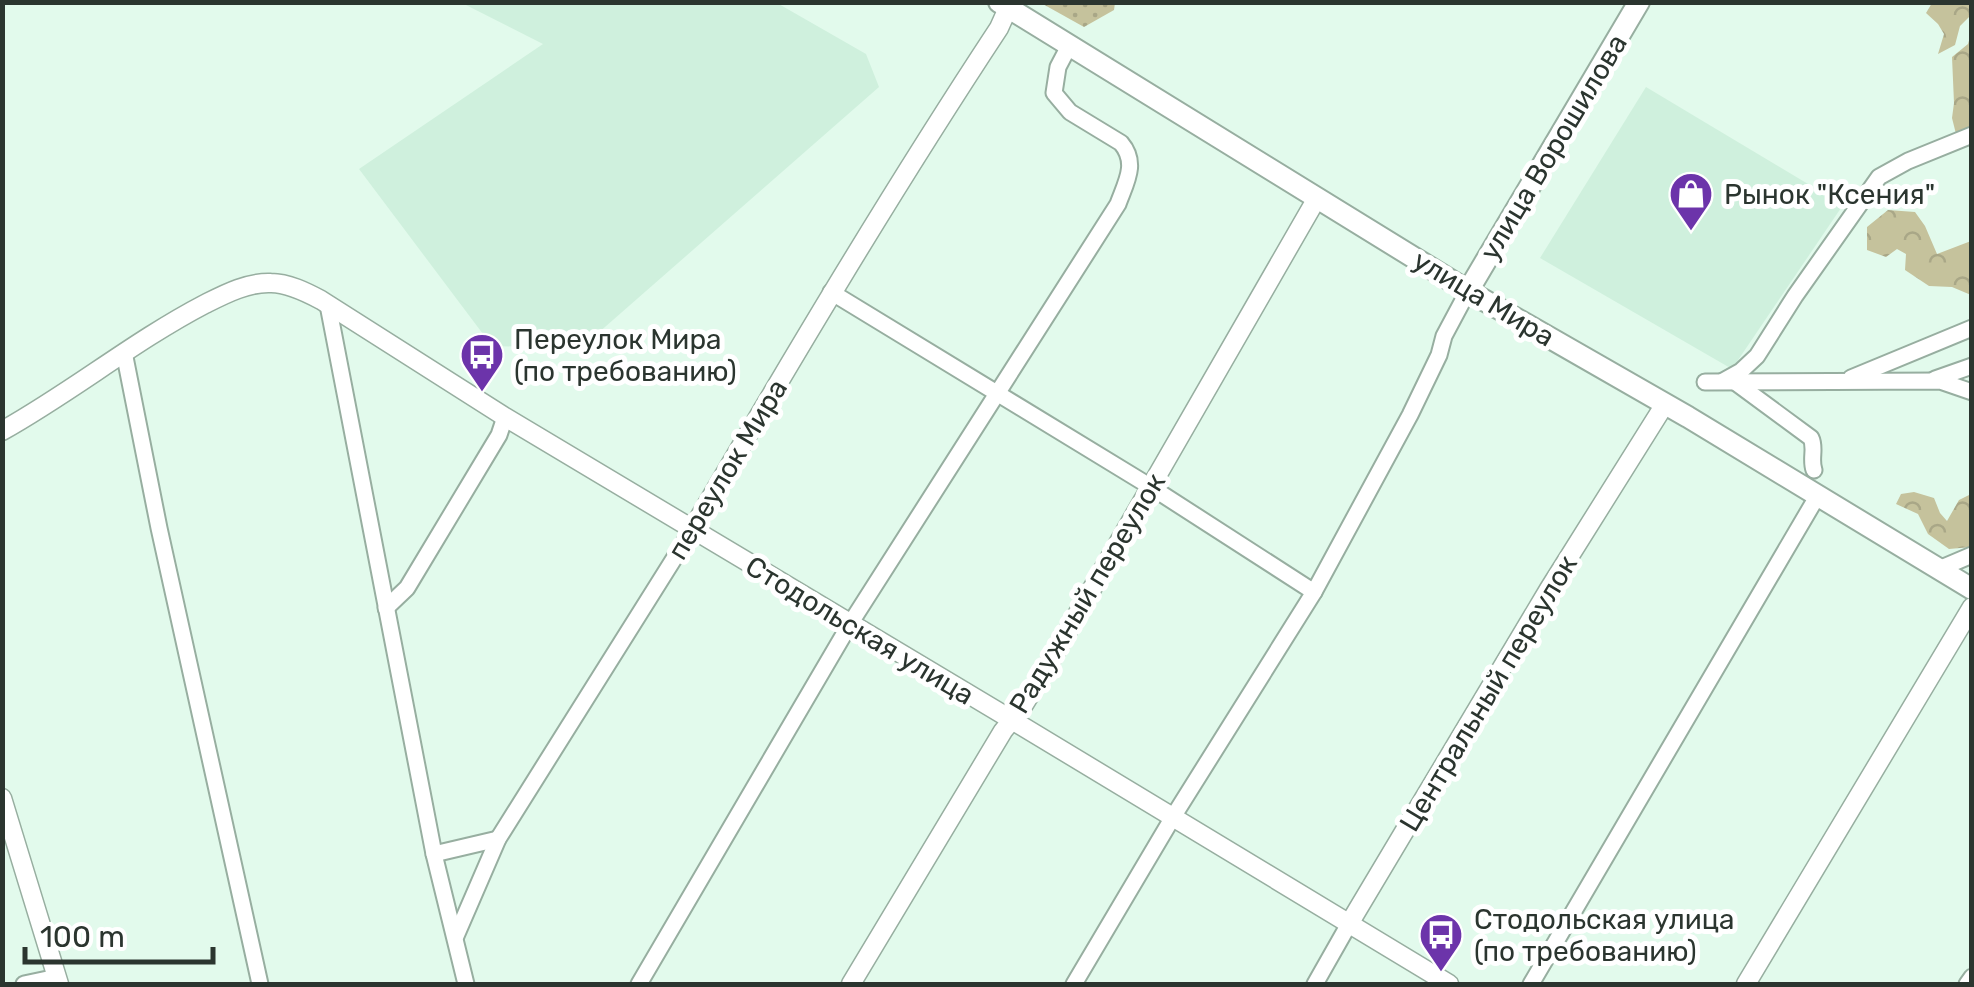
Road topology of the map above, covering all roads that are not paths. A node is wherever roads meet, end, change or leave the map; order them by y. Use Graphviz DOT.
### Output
graph roads {
  1 [pos="1639,2"];
  2 [pos="1004,5"];
  3 [pos="1069,46"];
  4 [pos="1972,135"];
  5 [pos="1317,198"];
  6 [pos="1468,290"];
  7 [pos="831,292"];
  8 [pos="328,305"];
  9 [pos="1972,328"];
  10 [pos="124,352"];
  11 [pos="1972,366"];
  12 [pos="1926,381"];
  13 [pos="1705,382"];
  14 [pos="1729,382"];
  15 [pos="1837,383"];
  16 [pos="1972,392"];
  17 [pos="998,393"];
  18 [pos="1665,404"];
  19 [pos="505,417"];
  20 [pos="2,430"];
  21 [pos="1814,470"];
  22 [pos="1151,486"];
  23 [pos="1818,495"];
  24 [pos="692,530"];
  25 [pos="1972,555"];
  26 [pos="1939,569"];
  27 [pos="1972,589"];
  28 [pos="1314,592"];
  29 [pos="1972,607"];
  30 [pos="386,608"];
  31 [pos="850,624"];
  32 [pos="1012,720"];
  33 [pos="4,808"];
  34 [pos="1172,817"];
  35 [pos="498,839"];
  36 [pos="434,854"];
  37 [pos="1350,924"];
  38 [pos="456,936"];
  39 [pos="1972,977"];
  40 [pos="58,981"];
  41 [pos="24,984"];
  42 [pos="260,984"];
  43 [pos="466,984"];
  44 [pos="640,984"];
  45 [pos="851,984"];
  46 [pos="1074,984"];
  47 [pos="1316,984"];
  48 [pos="1448,984"];
  49 [pos="1531,984"];
  50 [pos="1746,984"];
  51 [pos="1967,984"];
  1 -- 6 [label="main road, улица Ворошилова"];
  2 -- 3 [label="main road, улица Мира"];
  2 -- 7 [label="street, переулок Мира"];
  3 -- 5 [label="main road, улица Мира"];
  3 -- 17 [label="street"];
  4 -- 14 [label="street"];
  5 -- 6 [label="main road, улица Мира"];
  5 -- 22 [label="street, Радужный переулок"];
  6 -- 18 [label="main road, улица Мира"];
  6 -- 28 [label="street"];
  7 -- 17 [label="street"];
  7 -- 24 [label="street, переулок Мира"];
  8 -- 10 [label="street, Стодольская улица"];
  8 -- 19 [label="street, Стодольская улица"];
  8 -- 30 [label="street"];
  9 -- 15 [label="street"];
  10 -- 20 [label="street"];
  10 -- 42 [label="street"];
  11 -- 12 [label="street"];
  12 -- 15 [label="street"];
  12 -- 16 [label="street"];
  13 -- 14 [label="street"];
  14 -- 15 [label="street"];
  14 -- 21 [label="street"];
  17 -- 22 [label="street"];
  17 -- 31 [label="street"];
  18 -- 23 [label="main road, улица Мира"];
  18 -- 37 [label="street, Центральный переулок"];
  19 -- 24 [label="street, Стодольская улица"];
  19 -- 30 [label="street"];
  22 -- 28 [label="street"];
  22 -- 32 [label="street, Радужный переулок"];
  23 -- 26 [label="main road, улица Мира"];
  23 -- 49 [label="street"];
  24 -- 31 [label="street, Стодольская улица"];
  24 -- 35 [label="street, переулок Мира"];
  25 -- 26 [label="street"];
  26 -- 27 [label="main road, улица Мира"];
  28 -- 34 [label="street"];
  29 -- 50 [label="street"];
  30 -- 36 [label="street"];
  31 -- 32 [label="street, Стодольская улица"];
  31 -- 44 [label="street"];
  32 -- 34 [label="street, Стодольская улица"];
  32 -- 45 [label="street, Радужный переулок"];
  33 -- 40 [label="street"];
  34 -- 37 [label="street, Стодольская улица"];
  34 -- 46 [label="street"];
  35 -- 36 [label="street"];
  35 -- 38 [label="street, переулок Мира"];
  36 -- 38 [label="street"];
  37 -- 47 [label="street, Центральный переулок"];
  37 -- 48 [label="street, Стодольская улица"];
  38 -- 43 [label="street"];
  39 -- 51 [label="street"];
  40 -- 41 [label="street"];
}
